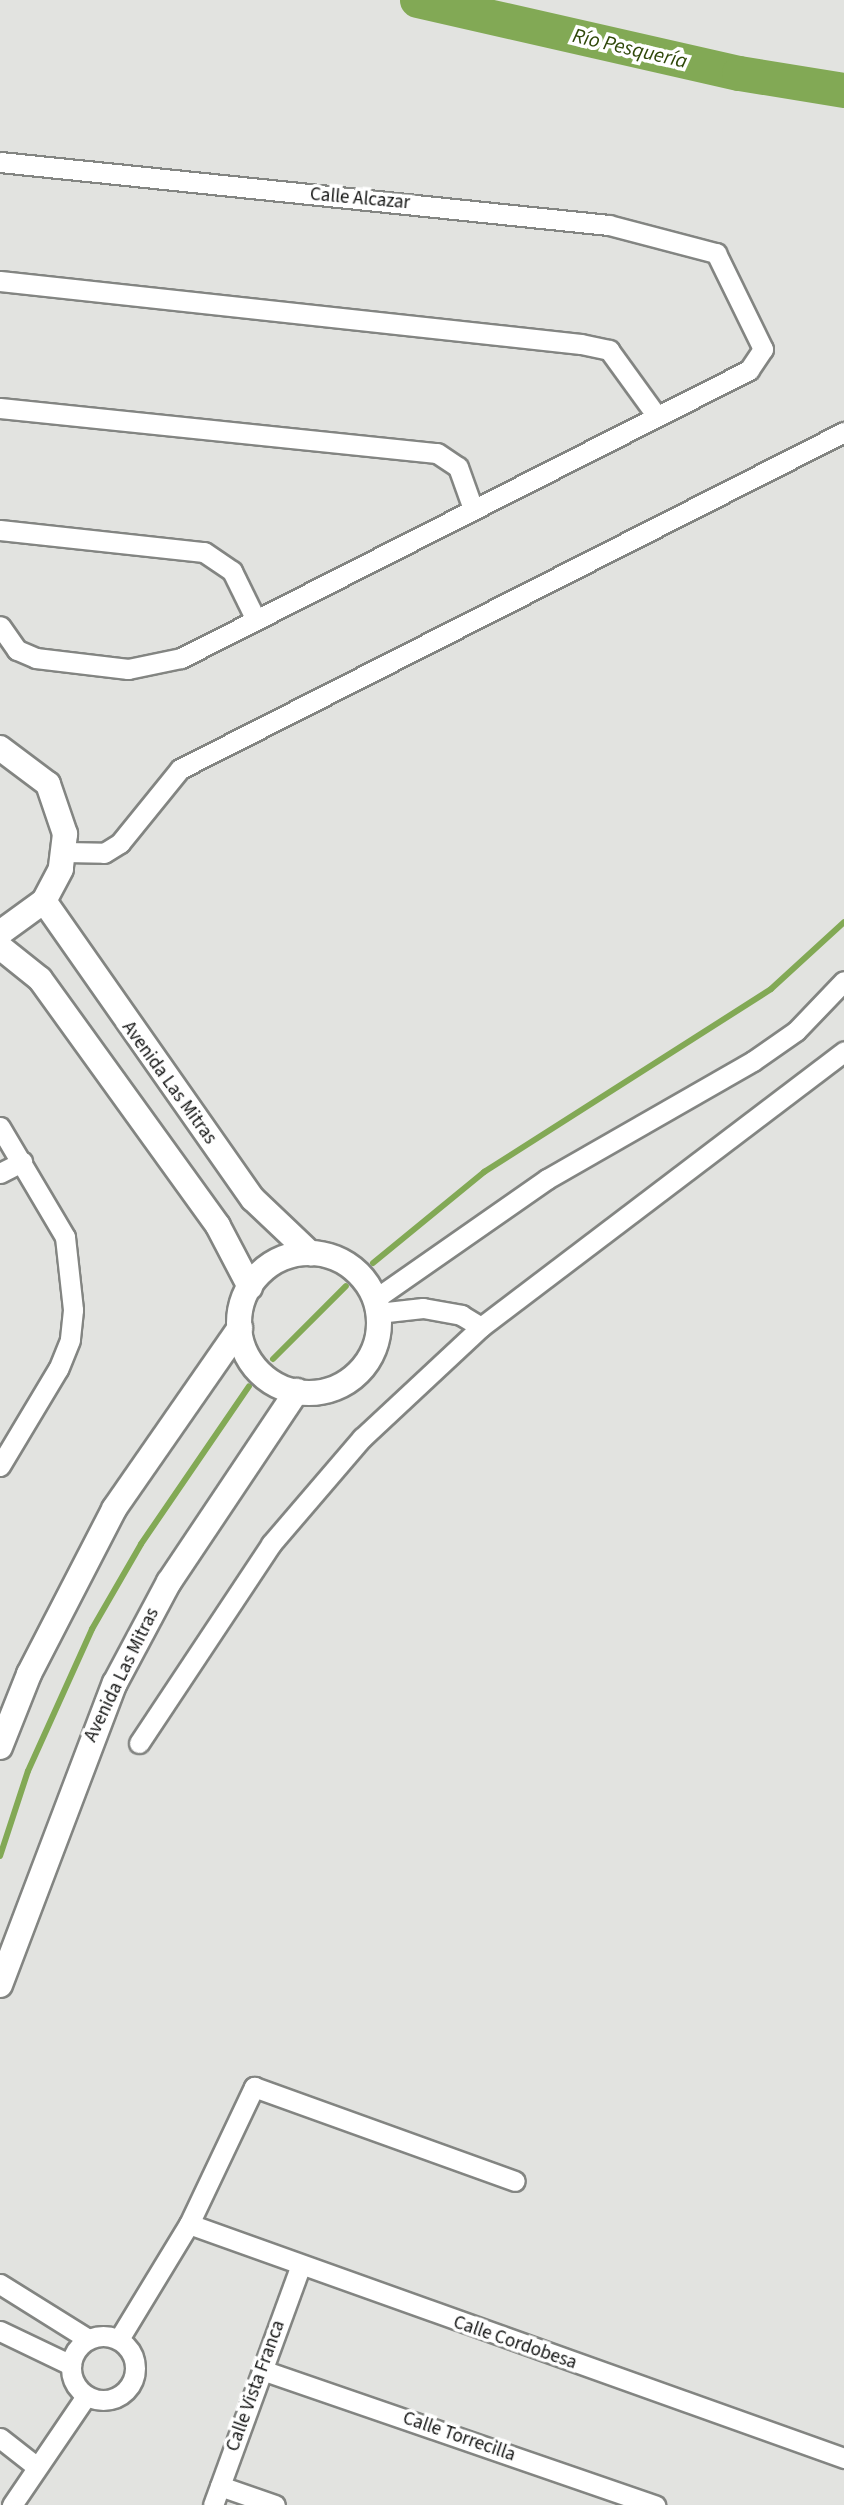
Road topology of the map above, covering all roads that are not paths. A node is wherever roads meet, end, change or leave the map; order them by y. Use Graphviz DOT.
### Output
graph roads {
  1 [pos="0,162"];
  2 [pos="0,281"];
  3 [pos="0,408"];
  4 [pos="656,415"];
  5 [pos="844,432"];
  6 [pos="472,509"];
  7 [pos="0,530"];
  8 [pos="254,616"];
  9 [pos="0,626"];
  10 [pos="0,748"];
  11 [pos="65,852"];
  12 [pos="44,901"];
  13 [pos="0,933"];
  14 [pos="0,947"];
  15 [pos="844,981"];
  16 [pos="844,1051"];
  17 [pos="0,1127"];
  18 [pos="22,1162"];
  19 [pos="0,1173"];
  20 [pos="310,1253"];
  21 [pos="250,1287"];
  22 [pos="377,1306"];
  23 [pos="481,1327"];
  24 [pos="240,1328"];
  25 [pos="297,1391"];
  26 [pos="0,1466"];
  27 [pos="139,1742"];
  28 [pos="0,1747"];
  29 [pos="0,1986"];
  30 [pos="515,2181"];
  31 [pos="189,2224"];
  32 [pos="300,2267"];
  33 [pos="0,2284"];
  34 [pos="0,2331"];
  35 [pos="88,2339"];
  36 [pos="119,2339"];
  37 [pos="71,2365"];
  38 [pos="262,2370"];
  39 [pos="86,2396"];
  40 [pos="0,2438"];
  41 [pos="844,2458"];
  42 [pos="37,2467"];
  43 [pos="220,2486"];
  44 [pos="12,2505"];
  45 [pos="213,2505"];
  46 [pos="275,2505"];
  47 [pos="655,2505"];
  1 -- 4 [label="street, Calle Alcazar"];
  2 -- 4 [label="street"];
  3 -- 6 [label="street"];
  4 -- 6 [label="street"];
  5 -- 11 [label="street"];
  6 -- 8 [label="street"];
  7 -- 8 [label="street"];
  8 -- 9 [label="street"];
  10 -- 11 [label="street"];
  11 -- 12 [label="street"];
  12 -- 13 [label="street"];
  12 -- 20 [label="street, Avenida Las Mitras"];
  14 -- 21 [label="street"];
  15 -- 22 [label="street"];
  16 -- 23 [label="street"];
  17 -- 18 [label="street"];
  18 -- 19 [label="street"];
  18 -- 26 [label="street"];
  20 -- 21 [label="street"];
  20 -- 22 [label="street"];
  21 -- 24 [label="street"];
  22 -- 23 [label="street"];
  22 -- 25 [label="street"];
  23 -- 27 [label="street"];
  24 -- 25 [label="street"];
  24 -- 28 [label="street"];
  25 -- 29 [label="street, Avenida Las Mitras"];
  30 -- 31 [label="street"];
  31 -- 32 [label="street, Calle Cordobesa"];
  31 -- 36 [label="street"];
  32 -- 38 [label="street, Calle Vista Franca"];
  32 -- 41 [label="street, Calle Cordobesa"];
  33 -- 35 [label="street"];
  34 -- 37 [label="street"];
  35 -- 36 [label="street"];
  35 -- 37 [label="street"];
  36 -- 39 [label="street"];
  37 -- 39 [label="street"];
  38 -- 43 [label="street, Calle Vista Franca"];
  38 -- 47 [label="street, Calle Torrecilla"];
  39 -- 42 [label="street"];
  40 -- 42 [label="street"];
  42 -- 44 [label="street"];
  43 -- 45 [label="street, Calle Vista Franca"];
  43 -- 46 [label="street"];
}
